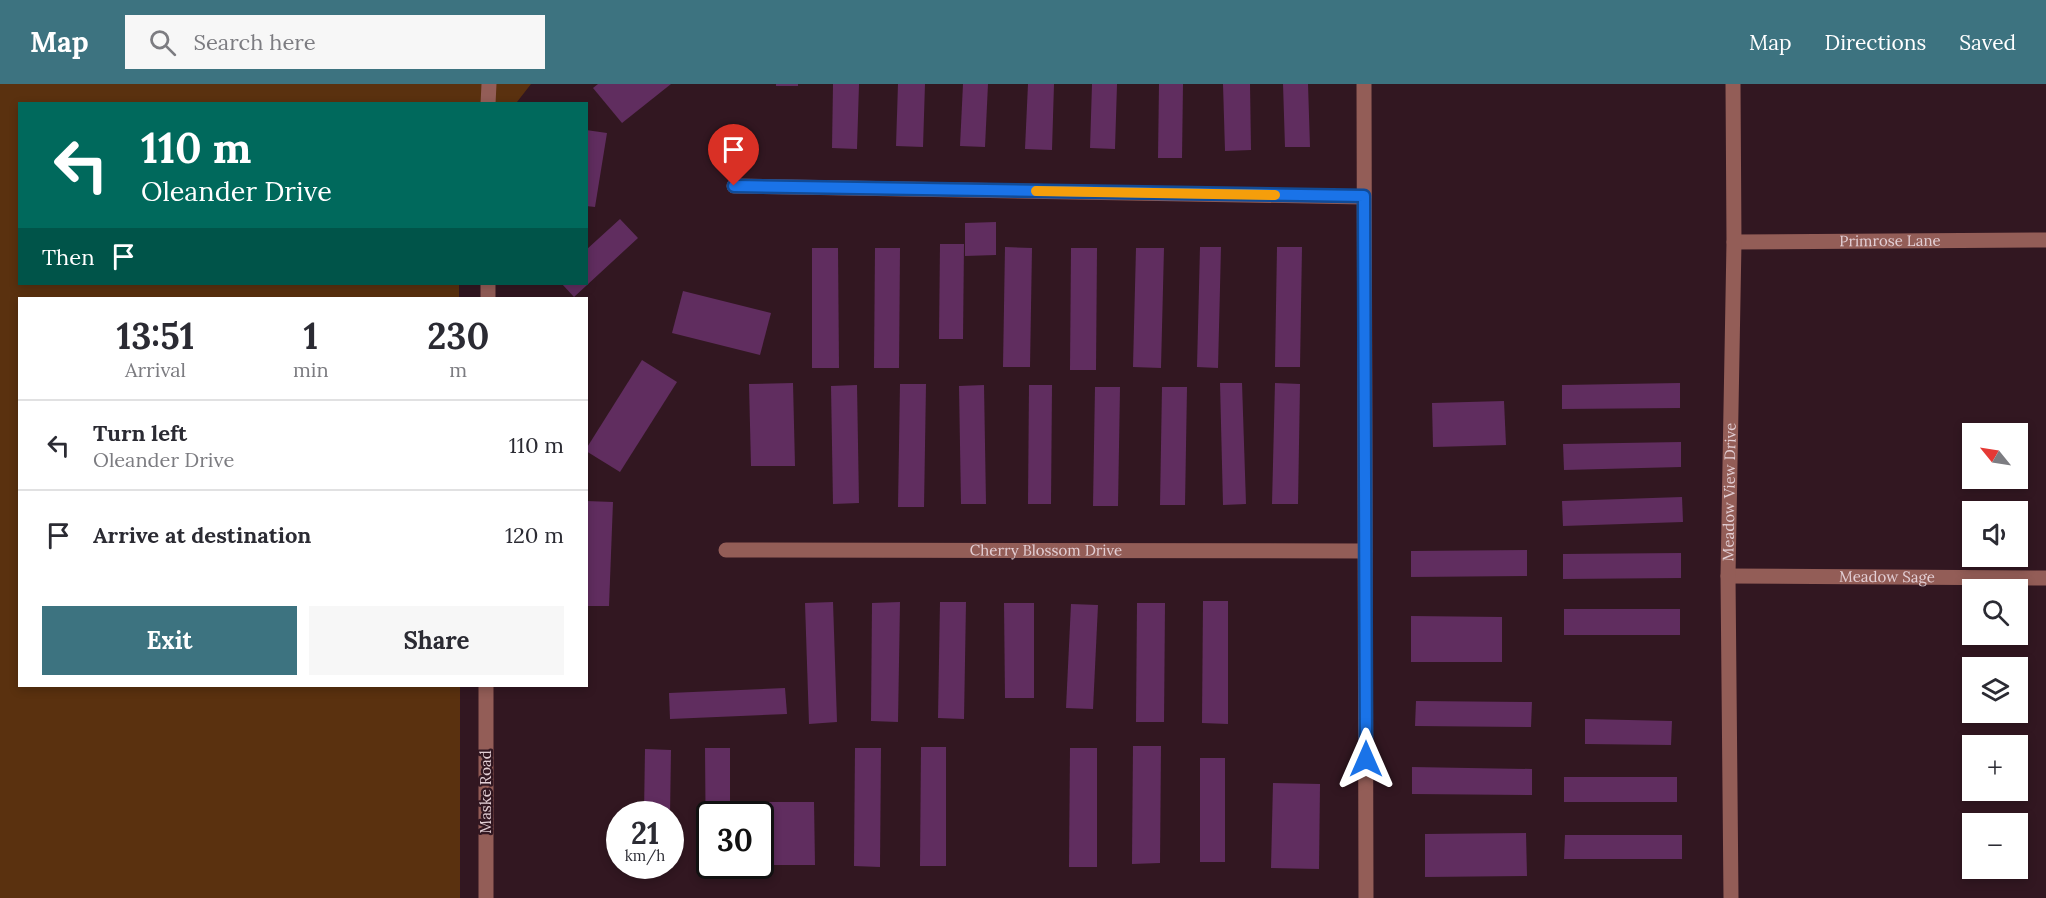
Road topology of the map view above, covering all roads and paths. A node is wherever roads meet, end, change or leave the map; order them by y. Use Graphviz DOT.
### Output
graph roads {
  1 [pos="489,84"];
  2 [pos="1364,84"];
  3 [pos="1733,84"];
  4 [pos="489,102"];
  5 [pos="734,186"];
  6 [pos="1364,196"];
  7 [pos="2046,240"];
  8 [pos="1734,242"];
  9 [pos="726,550"];
  10 [pos="1365,551"];
  11 [pos="1728,576"];
  12 [pos="2046,578"];
  13 [pos="486,687"];
  14 [pos="486,898"];
  15 [pos="1366,898"];
  16 [pos="1731,898"];
  1 -- 4 [label="street"];
  2 -- 6 [label="street"];
  3 -- 8 [label="street, Meadow View Drive"];
  5 -- 6 [label="street"];
  6 -- 10 [label="street"];
  7 -- 8 [label="street, Primrose Lane"];
  8 -- 11 [label="street, Meadow View Drive"];
  9 -- 10 [label="street, Cherry Blossom Drive"];
  10 -- 15 [label="street"];
  11 -- 12 [label="street, Meadow Sage"];
  11 -- 16 [label="street, Meadow View Drive"];
  13 -- 14 [label="street, Maske Road"];
}
